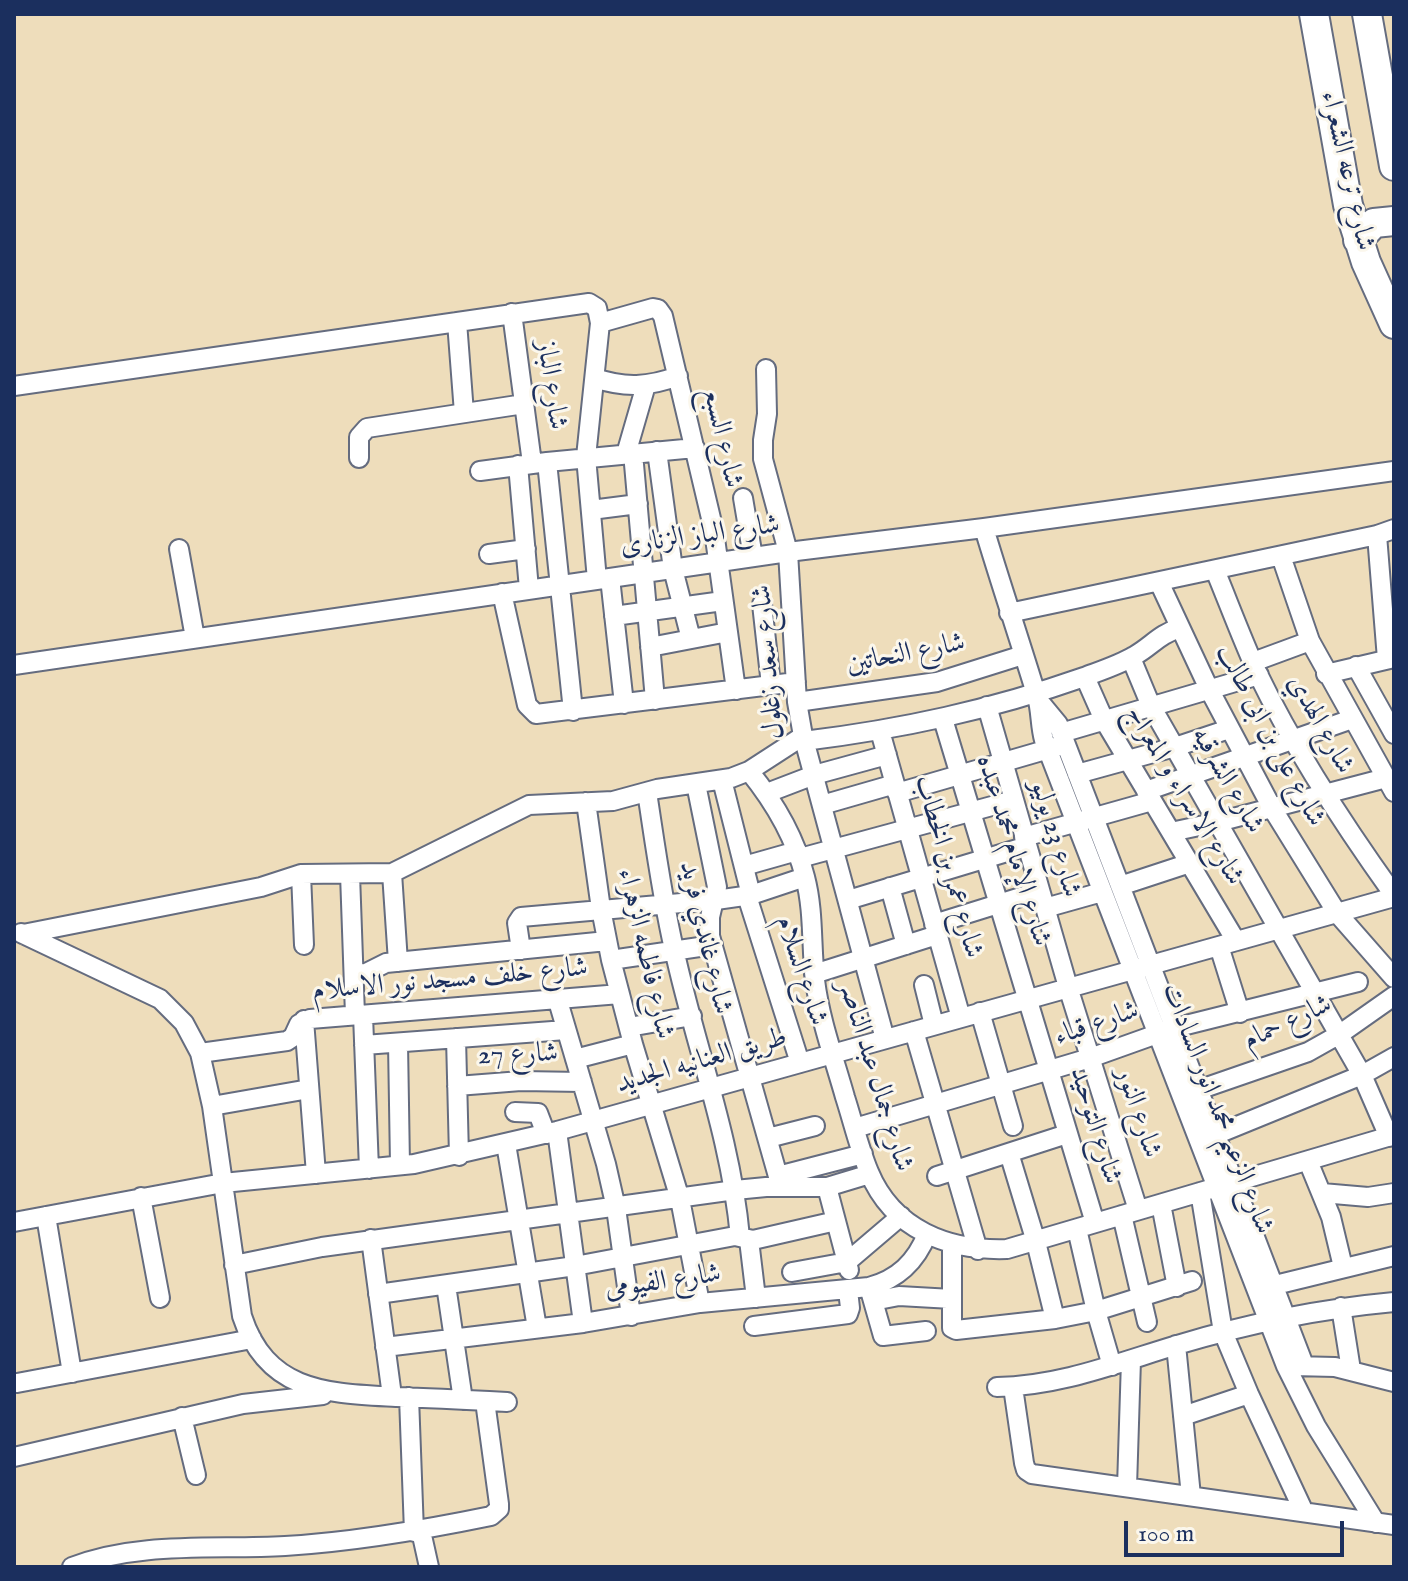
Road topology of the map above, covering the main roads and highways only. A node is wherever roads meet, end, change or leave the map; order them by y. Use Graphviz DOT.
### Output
graph roads {
  1 [pos="1314,14"];
  2 [pos="1367,14"];
  3 [pos="1394,166"];
  4 [pos="1394,221"];
  5 [pos="1358,240"];
  6 [pos="1394,324"];
  1 -- 5 [label="highway, شارع ترعه الشعراء"];
  2 -- 3 [label="highway, شارع ترعه الشعراء"];
  4 -- 5 [label="highway"];
  5 -- 6 [label="highway, شارع ترعه الشعراء"];
}
